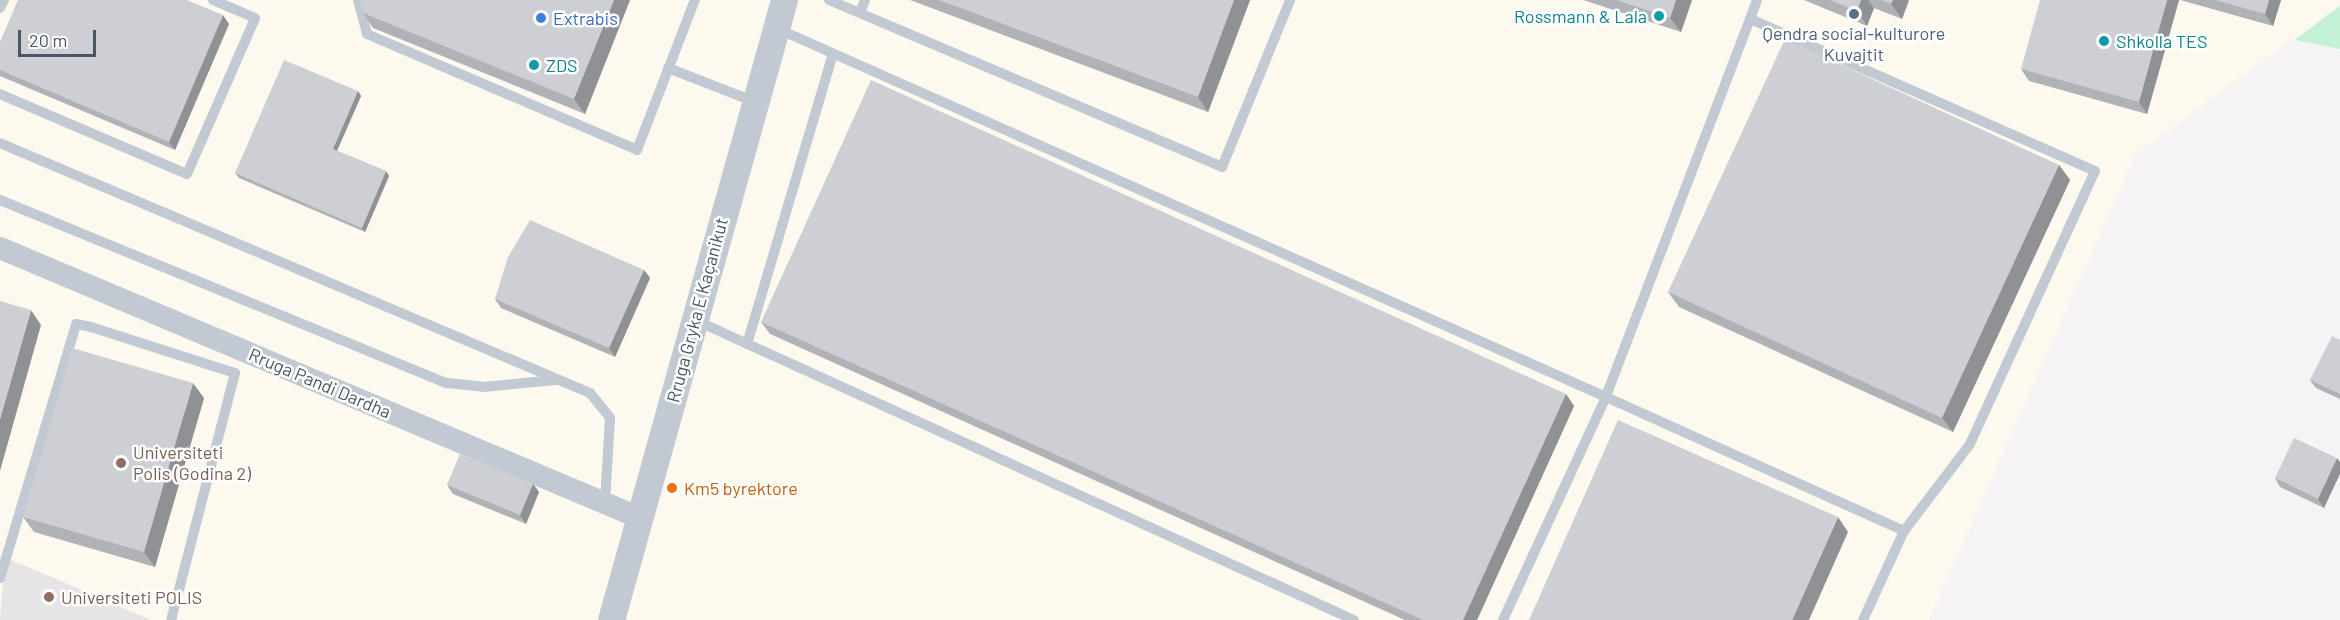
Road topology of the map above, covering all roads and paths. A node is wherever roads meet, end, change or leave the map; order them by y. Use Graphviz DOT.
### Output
graph roads {
  1 [pos="3,0"];
  2 [pos="213,0"];
  3 [pos="358,0"];
  4 [pos="695,0"];
  5 [pos="784,0"];
  6 [pos="829,0"];
  7 [pos="865,0"];
  8 [pos="1290,0"];
  9 [pos="1756,0"];
  10 [pos="0,8"];
  11 [pos="860,13"];
  12 [pos="1750,19"];
  13 [pos="776,28"];
  14 [pos="833,53"];
  15 [pos="668,68"];
  16 [pos="0,94"];
  17 [pos="756,102"];
  18 [pos="0,143"];
  19 [pos="0,200"];
  20 [pos="0,248"];
  21 [pos="694,320"];
  22 [pos="747,344"];
  23 [pos="559,380"];
  24 [pos="1606,397"];
  25 [pos="605,503"];
  26 [pos="640,518"];
  27 [pos="1904,531"];
  28 [pos="0,578"];
  29 [pos="171,620"];
  30 [pos="611,620"];
  31 [pos="1354,620"];
  32 [pos="1503,620"];
  33 [pos="1863,620"];
  1 -- 10 [label="lane"];
  2 -- 16 [label="lane"];
  3 -- 15 [label="lane"];
  4 -- 15 [label="lane"];
  5 -- 13 [label="street, Rruga Gryka E Kaçanikut"];
  6 -- 11 [label="lane"];
  7 -- 11 [label="lane"];
  8 -- 11 [label="lane"];
  9 -- 12 [label="lane"];
  12 -- 24 [label="lane"];
  12 -- 27 [label="lane"];
  13 -- 14 [label="lane"];
  13 -- 17 [label="street, Rruga Gryka E Kaçanikut"];
  14 -- 22 [label="lane"];
  14 -- 24 [label="lane"];
  15 -- 17 [label="lane"];
  17 -- 21 [label="street, Rruga Gryka E Kaçanikut"];
  18 -- 23 [label="lane"];
  19 -- 23 [label="lane"];
  20 -- 25 [label="street, Rruga Pandi Dardha"];
  21 -- 22 [label="lane"];
  21 -- 26 [label="street, Rruga Gryka E Kaçanikut"];
  22 -- 31 [label="lane"];
  23 -- 25 [label="lane"];
  24 -- 27 [label="lane"];
  24 -- 32 [label="lane"];
  25 -- 26 [label="street, Rruga Pandi Dardha"];
  26 -- 30 [label="street, Rruga Gryka E Kaçanikut"];
  27 -- 33 [label="lane"];
  28 -- 29 [label="lane"];
}
